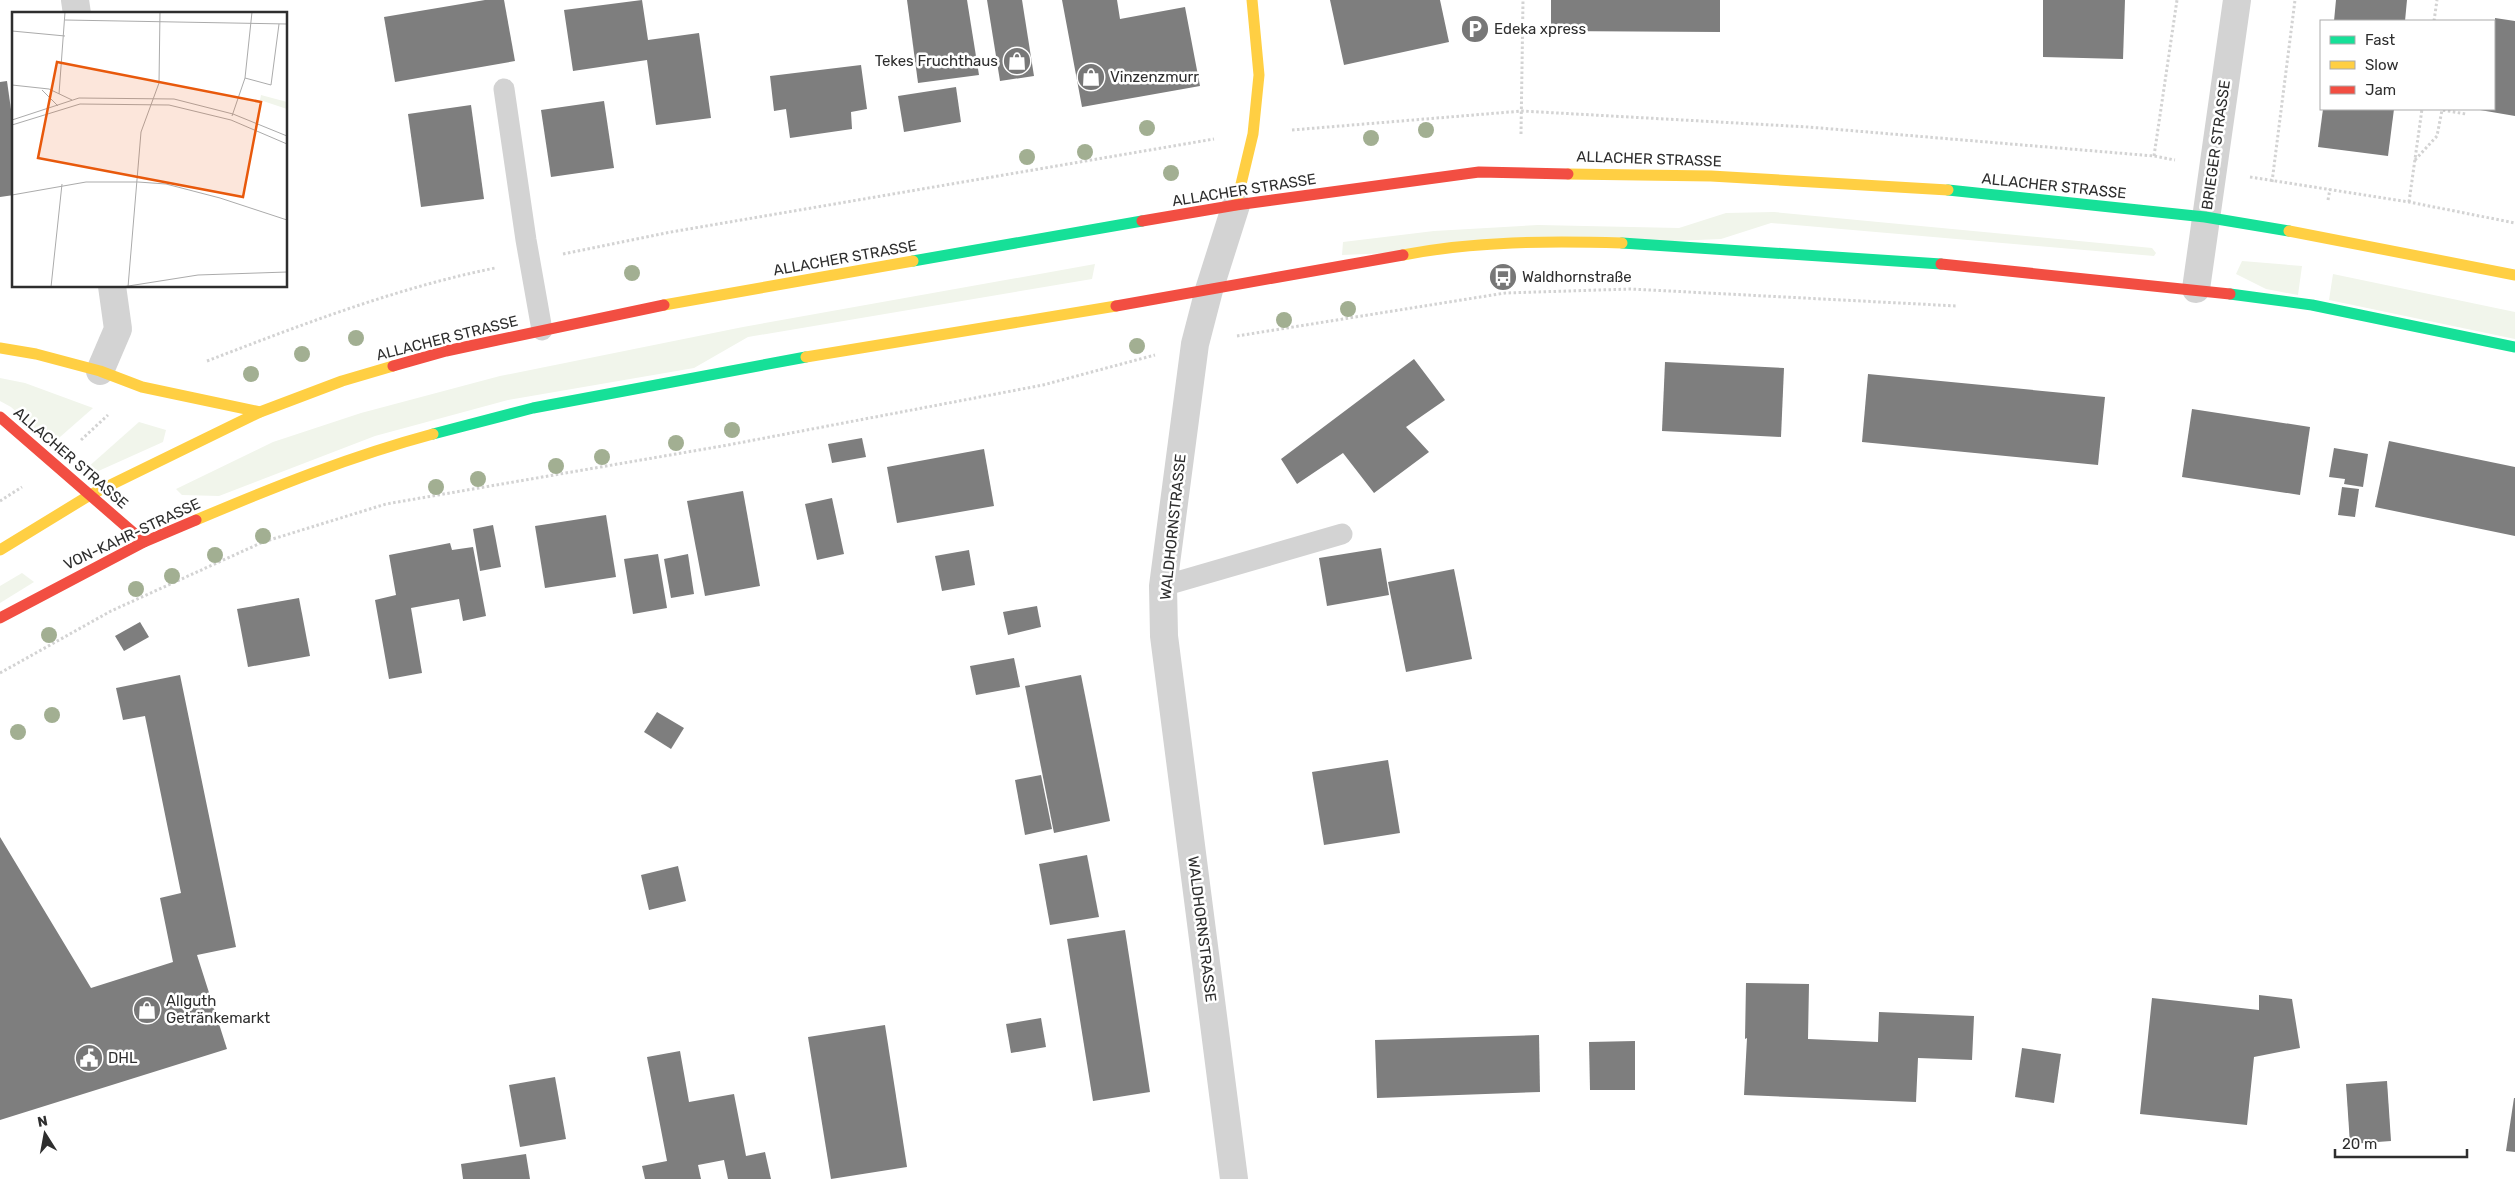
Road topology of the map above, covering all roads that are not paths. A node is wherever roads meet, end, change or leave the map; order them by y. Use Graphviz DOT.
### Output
graph roads {
  1 [pos="1252,0"];
  2 [pos="2237,0"];
  3 [pos="504,90"];
  4 [pos="1236,205"];
  5 [pos="2205,217"];
  6 [pos="2515,275"];
  7 [pos="112,288"];
  8 [pos="2196,289"];
  9 [pos="1209,290"];
  10 [pos="542,330"];
  11 [pos="2515,347"];
  12 [pos="0,348"];
  13 [pos="100,371"];
  14 [pos="260,412"];
  15 [pos="0,417"];
  16 [pos="90,495"];
  17 [pos="1342,534"];
  18 [pos="144,542"];
  19 [pos="0,550"];
  20 [pos="1163,586"];
  21 [pos="0,618"];
  22 [pos="1234,1179"];
  1 -- 4 [label="main road, WALDHORNSTRASSE"];
  2 -- 5 [label="street, BRIEGER STRASSE"];
  3 -- 10 [label="lane"];
  4 -- 5 [label="main road, ALLACHER STRASSE"];
  4 -- 9 [label="street, WALDHORNSTRASSE"];
  4 -- 10 [label="main road, ALLACHER STRASSE"];
  5 -- 6 [label="main road, ALLACHER STRASSE"];
  5 -- 8 [label="street, BRIEGER STRASSE"];
  7 -- 13 [label="street"];
  8 -- 9 [label="main road"];
  8 -- 11 [label="main road"];
  9 -- 18 [label="main road, VON-KAHR-STRASSE"];
  9 -- 20 [label="street, WALDHORNSTRASSE"];
  10 -- 14 [label="main road, ALLACHER STRASSE"];
  12 -- 13 [label="main road"];
  13 -- 14 [label="main road"];
  14 -- 16 [label="main road"];
  15 -- 16 [label="main road, ALLACHER STRASSE"];
  16 -- 18 [label="main road, ALLACHER STRASSE"];
  16 -- 19 [label="main road"];
  17 -- 20 [label="lane"];
  18 -- 21 [label="main road, VON-KAHR-STRASSE"];
  20 -- 22 [label="street, WALDHORNSTRASSE"];
}
